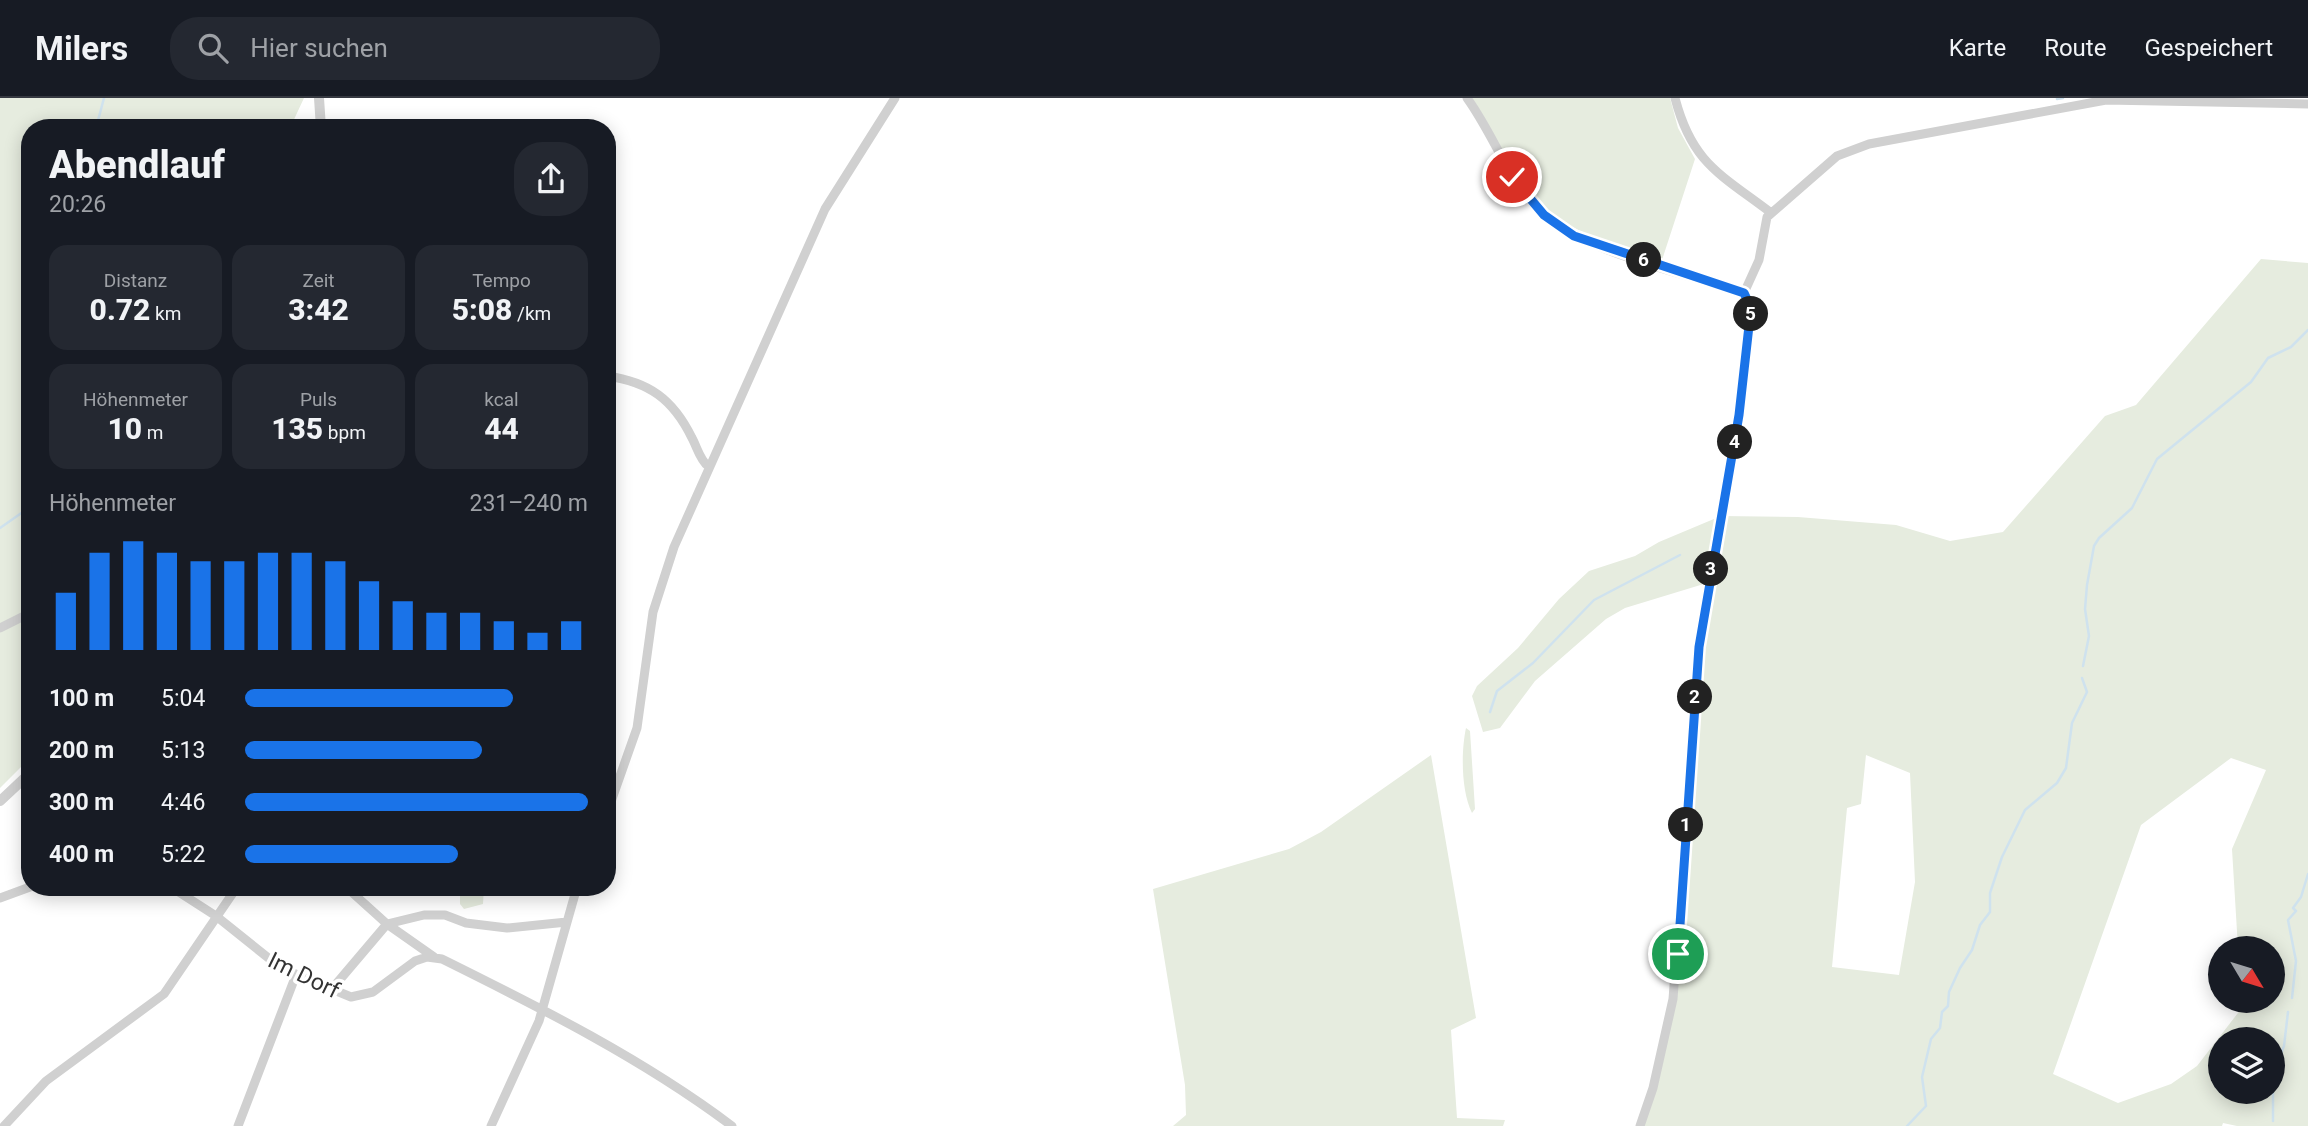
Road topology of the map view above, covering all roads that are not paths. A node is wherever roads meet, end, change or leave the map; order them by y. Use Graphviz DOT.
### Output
graph roads {
  1 [pos="319,98"];
  2 [pos="895,98"];
  3 [pos="1467,98"];
  4 [pos="1675,98"];
  5 [pos="2106,99"];
  6 [pos="2196,99"];
  7 [pos="2284,101"];
  8 [pos="2308,104"];
  9 [pos="320,119"];
  10 [pos="1770,212"];
  11 [pos="1744,293"];
  12 [pos="616,378"];
  13 [pos="708,466"];
  14 [pos="21,618"];
  15 [pos="0,628"];
  16 [pos="21,781"];
  17 [pos="616,788"];
  18 [pos="0,801"];
  19 [pos="21,890"];
  20 [pos="185,896"];
  21 [pos="230,896"];
  22 [pos="356,896"];
  23 [pos="575,896"];
  24 [pos="0,898"];
  25 [pos="216,916"];
  26 [pos="568,922"];
  27 [pos="387,924"];
  28 [pos="434,957"];
  29 [pos="296,975"];
  30 [pos="331,990"];
  31 [pos="543,1009"];
  32 [pos="4,1126"];
  33 [pos="238,1126"];
  34 [pos="491,1126"];
  35 [pos="732,1126"];
  36 [pos="1640,1126"];
  1 -- 9 [label="street"];
  2 -- 13 [label="street"];
  3 -- 11 [label="street"];
  4 -- 10 [label="street"];
  5 -- 6 [label="street"];
  5 -- 10 [label="street"];
  6 -- 7 [label="street"];
  7 -- 8 [label="street"];
  10 -- 11 [label="street"];
  11 -- 36 [label="street"];
  12 -- 13 [label="street"];
  13 -- 17 [label="street"];
  14 -- 15 [label="street"];
  16 -- 18 [label="street"];
  19 -- 24 [label="street"];
  20 -- 25 [label="street, Im Dorf"];
  21 -- 25 [label="street"];
  22 -- 27 [label="street"];
  23 -- 26 [label="street"];
  25 -- 29 [label="street, Im Dorf"];
  25 -- 32 [label="street"];
  26 -- 27 [label="street"];
  26 -- 31 [label="street"];
  27 -- 28 [label="street"];
  27 -- 30 [label="street"];
  28 -- 30 [label="street, Im Dorf"];
  28 -- 31 [label="street"];
  29 -- 30 [label="street, Im Dorf"];
  29 -- 33 [label="street"];
  31 -- 34 [label="street"];
  31 -- 35 [label="street"];
}
